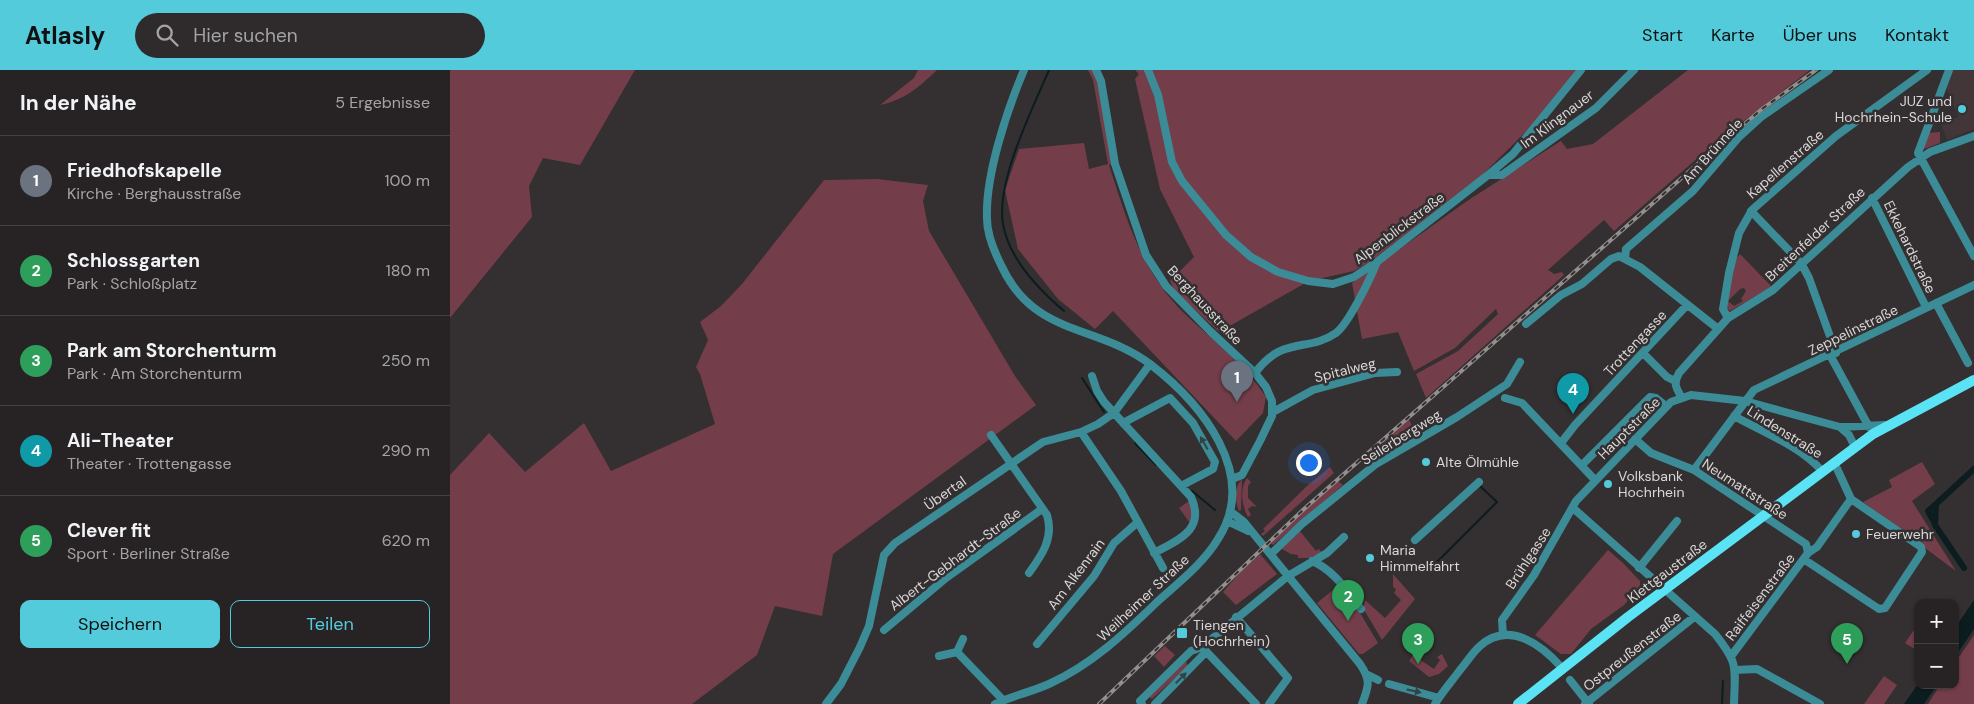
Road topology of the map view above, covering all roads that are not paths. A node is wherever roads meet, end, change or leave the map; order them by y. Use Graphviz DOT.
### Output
graph roads {
  1 [pos="1024,70"];
  2 [pos="1096,70"];
  3 [pos="1148,70"];
  4 [pos="1581,70"];
  5 [pos="1634,70"];
  6 [pos="1829,70"];
  7 [pos="1927,70"];
  8 [pos="1949,70"];
  9 [pos="1974,136"];
  10 [pos="1920,158"];
  11 [pos="1488,175"];
  12 [pos="1872,198"];
  13 [pos="1751,211"];
  14 [pos="1974,256"];
  15 [pos="1625,258"];
  16 [pos="1378,261"];
  17 [pos="1801,263"];
  18 [pos="1974,285"];
  19 [pos="1936,303"];
  20 [pos="1687,305"];
  21 [pos="1926,308"];
  22 [pos="1728,318"];
  23 [pos="1526,324"];
  24 [pos="1717,328"];
  25 [pos="1643,353"];
  26 [pos="1833,354"];
  27 [pos="1520,362"];
  28 [pos="1968,363"];
  29 [pos="1150,364"];
  30 [pos="1397,372"];
  31 [pos="1255,373"];
  32 [pos="1092,376"];
  33 [pos="1974,380"];
  34 [pos="1675,381"];
  35 [pos="1505,398"];
  36 [pos="1682,398"];
  37 [pos="1745,401"];
  38 [pos="1666,406"];
  39 [pos="1274,412"];
  40 [pos="1114,413"];
  41 [pos="1734,416"];
  42 [pos="1123,423"];
  43 [pos="1889,425"];
  44 [pos="1840,427"];
  45 [pos="1868,427"];
  46 [pos="1081,432"];
  47 [pos="991,435"];
  48 [pos="1636,439"];
  49 [pos="1561,444"];
  50 [pos="1855,447"];
  51 [pos="1834,462"];
  52 [pos="1009,464"];
  53 [pos="1582,465"];
  54 [pos="1694,470"];
  55 [pos="1822,471"];
  56 [pos="1232,479"];
  57 [pos="1595,480"];
  58 [pos="1479,482"];
  59 [pos="1181,486"];
  60 [pos="1851,499"];
  61 [pos="1572,508"];
  62 [pos="1042,509"];
  63 [pos="1230,511"];
  64 [pos="1763,516"];
  65 [pos="1227,521"];
  66 [pos="1138,522"];
  67 [pos="1677,522"];
  68 [pos="1252,534"];
  69 [pos="1344,537"];
  70 [pos="1415,540"];
  71 [pos="1154,553"];
  72 [pos="1271,554"];
  73 [pos="1806,556"];
  74 [pos="1312,561"];
  75 [pos="1163,568"];
  76 [pos="1639,568"];
  77 [pos="1029,573"];
  78 [pos="1288,576"];
  79 [pos="1664,590"];
  80 [pos="1361,609"];
  81 [pos="1236,617"];
  82 [pos="1694,617"];
  83 [pos="884,630"];
  84 [pos="1503,635"];
  85 [pos="963,639"];
  86 [pos="1037,644"];
  87 [pos="1204,649"];
  88 [pos="957,652"];
  89 [pos="1732,655"];
  90 [pos="939,656"];
  91 [pos="1562,668"];
  92 [pos="1735,670"];
  93 [pos="1368,675"];
  94 [pos="1378,680"];
  95 [pos="1570,680"];
  96 [pos="1388,684"];
  97 [pos="1437,701"];
  98 [pos="999,702"];
  99 [pos="1141,702"];
  100 [pos="1587,703"];
  101 [pos="826,704"];
  102 [pos="1155,704"];
  103 [pos="1256,704"];
  104 [pos="1269,704"];
  105 [pos="1362,704"];
  106 [pos="1518,704"];
  107 [pos="1734,704"];
  108 [pos="1820,704"];
  1 -- 29 [label="street"];
  2 -- 31 [label="street, Berghausstraße"];
  3 -- 16 [label="street, Alpenblickstraße"];
  4 -- 11 [label="street, Alpenblickstraße"];
  5 -- 11 [label="street, Im Klingnauer"];
  6 -- 15 [label="street, Am Brünnele"];
  7 -- 13 [label="street, Kapellenstraße"];
  8 -- 10 [label="street"];
  9 -- 10 [label="street, Breitenfelder Straße"];
  10 -- 12 [label="street, Breitenfelder Straße"];
  10 -- 14 [label="street"];
  11 -- 16 [label="street, Alpenblickstraße"];
  12 -- 17 [label="street, Breitenfelder Straße"];
  12 -- 21 [label="street, Ekkehardstraße"];
  13 -- 17 [label="street"];
  13 -- 22 [label="street, Kapellenstraße"];
  15 -- 20 [label="street"];
  15 -- 23 [label="street"];
  16 -- 31 [label="street"];
  17 -- 22 [label="street, Breitenfelder Straße"];
  17 -- 26 [label="street"];
  18 -- 19 [label="street, Zeppelinstraße"];
  19 -- 21 [label="street, Zeppelinstraße"];
  19 -- 28 [label="street, Ekkehardstraße"];
  20 -- 24 [label="street"];
  20 -- 25 [label="street, Trottengasse"];
  21 -- 26 [label="street, Zeppelinstraße"];
  22 -- 24 [label="street, Breitenfelder Straße"];
  24 -- 34 [label="street, Breitenfelder Straße"];
  25 -- 34 [label="street"];
  25 -- 49 [label="street, Trottengasse"];
  26 -- 37 [label="street, Zeppelinstraße"];
  26 -- 45 [label="street"];
  27 -- 72 [label="street, Seilerbergweg"];
  29 -- 40 [label="street, Übertal"];
  29 -- 56 [label="street"];
  30 -- 39 [label="street, Spitalweg"];
  31 -- 39 [label="street, Berghausstraße"];
  32 -- 40 [label="street"];
  33 -- 43 [label="main road, Klettgaustraße"];
  34 -- 36 [label="street"];
  35 -- 49 [label="street"];
  36 -- 37 [label="street, Hauptstraße"];
  36 -- 38 [label="street, Hauptstraße"];
  37 -- 41 [label="street, Zeppelinstraße"];
  37 -- 44 [label="street, Hauptstraße"];
  38 -- 48 [label="street, Hauptstraße"];
  38 -- 53 [label="street"];
  39 -- 56 [label="street"];
  40 -- 42 [label="street"];
  40 -- 46 [label="street, Übertal"];
  41 -- 54 [label="street, Zeppelinstraße"];
  41 -- 55 [label="street, Lindenstraße"];
  42 -- 59 [label="street"];
  59 -- 42 [label="street, one-way"];
  43 -- 45 [label="street, Hauptstraße"];
  43 -- 50 [label="main road, Klettgaustraße"];
  44 -- 45 [label="street, Hauptstraße"];
  44 -- 50 [label="street"];
  46 -- 52 [label="street, Übertal"];
  46 -- 66 [label="street"];
  47 -- 52 [label="street, Albert-Gebhardt-Straße"];
  48 -- 54 [label="street, Neumattstraße"];
  48 -- 57 [label="street, Hauptstraße"];
  49 -- 53 [label="street"];
  50 -- 51 [label="main road, Klettgaustraße"];
  51 -- 55 [label="main road, Klettgaustraße"];
  51 -- 60 [label="street"];
  52 -- 62 [label="street, Albert-Gebhardt-Straße"];
  52 -- 101 [label="street, Übertal"];
  53 -- 57 [label="street"];
  54 -- 64 [label="street, Neumattstraße"];
  55 -- 64 [label="main road, Klettgaustraße"];
  56 -- 63 [label="street, Weilheimer Straße"];
  57 -- 61 [label="street, Hauptstraße"];
  58 -- 70 [label="street"];
  59 -- 71 [label="street"];
  60 -- 73 [label="street, Raiffeisenstraße"];
  60 -- 73 [label="street, Neumattstraße"];
  61 -- 76 [label="street"];
  61 -- 84 [label="street, Brühlgasse"];
  62 -- 77 [label="street, Albert-Gebhardt-Straße"];
  62 -- 83 [label="street, Albert-Gebhardt-Straße"];
  63 -- 65 [label="street, Weilheimer Straße"];
  63 -- 68 [label="street"];
  64 -- 73 [label="street, Neumattstraße"];
  64 -- 79 [label="main road, Klettgaustraße"];
  65 -- 68 [label="street"];
  65 -- 98 [label="street, Weilheimer Straße"];
  66 -- 71 [label="street"];
  66 -- 86 [label="street, Am Alkenrain"];
  67 -- 76 [label="street"];
  68 -- 72 [label="street"];
  69 -- 74 [label="street"];
  71 -- 75 [label="street"];
  72 -- 78 [label="street"];
  73 -- 89 [label="street, Raiffeisenstraße"];
  74 -- 78 [label="street"];
  74 -- 80 [label="street"];
  76 -- 79 [label="street"];
  78 -- 81 [label="street"];
  78 -- 93 [label="street"];
  79 -- 82 [label="street"];
  79 -- 91 [label="main road, Klettgaustraße"];
  81 -- 87 [label="street"];
  81 -- 104 [label="street"];
  82 -- 89 [label="street"];
  82 -- 100 [label="street, Ostpreußenstraße"];
  84 -- 91 [label="street"];
  84 -- 97 [label="street"];
  85 -- 88 [label="street"];
  87 -- 99 [label="street"];
  102 -- 87 [label="street, one-way"];
  87 -- 103 [label="street"];
  88 -- 90 [label="street"];
  88 -- 98 [label="street"];
  89 -- 92 [label="street"];
  91 -- 106 [label="main road, Klettgaustraße"];
  92 -- 107 [label="street"];
  92 -- 108 [label="street"];
  93 -- 94 [label="street"];
  93 -- 105 [label="street"];
  95 -- 100 [label="street"];
  96 -- 97 [label="street, one-way"];
}
